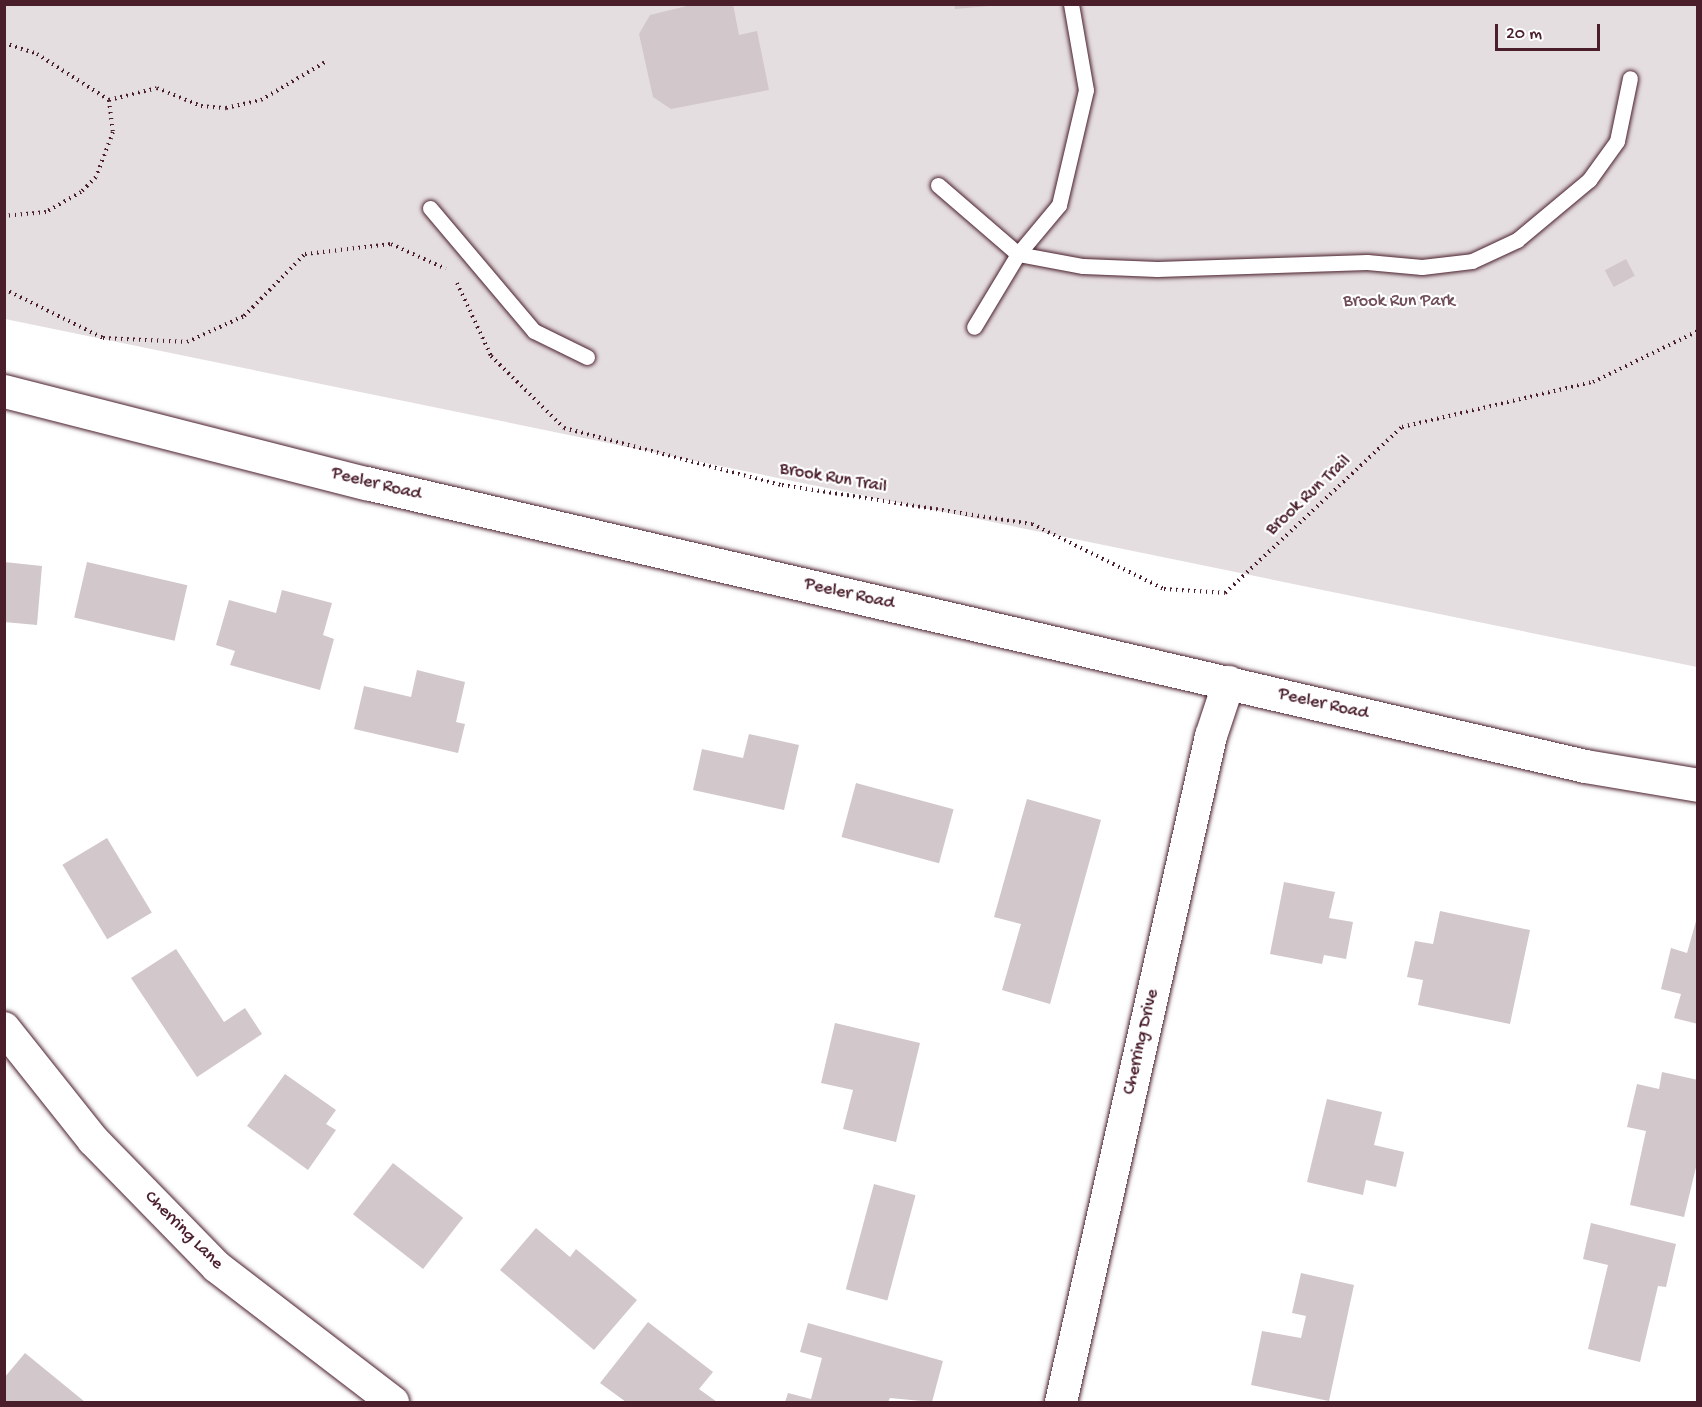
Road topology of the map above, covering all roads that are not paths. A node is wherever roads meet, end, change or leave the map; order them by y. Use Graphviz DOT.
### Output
graph roads {
  1 [pos="1071,4"];
  2 [pos="1630,78"];
  3 [pos="938,185"];
  4 [pos="430,208"];
  5 [pos="1018,254"];
  6 [pos="974,327"];
  7 [pos="587,357"];
  8 [pos="4,391"];
  9 [pos="1229,682"];
  10 [pos="1698,785"];
  11 [pos="4,1028"];
  12 [pos="393,1402"];
  13 [pos="1061,1402"];
  1 -- 5 [label="lane"];
  2 -- 5 [label="lane"];
  3 -- 5 [label="lane"];
  4 -- 7 [label="lane"];
  5 -- 6 [label="lane"];
  8 -- 9 [label="street, Peeler Road"];
  9 -- 10 [label="street, Peeler Road"];
  9 -- 13 [label="street, Cherring Drive"];
  11 -- 12 [label="street, Cherring Lane"];
}
